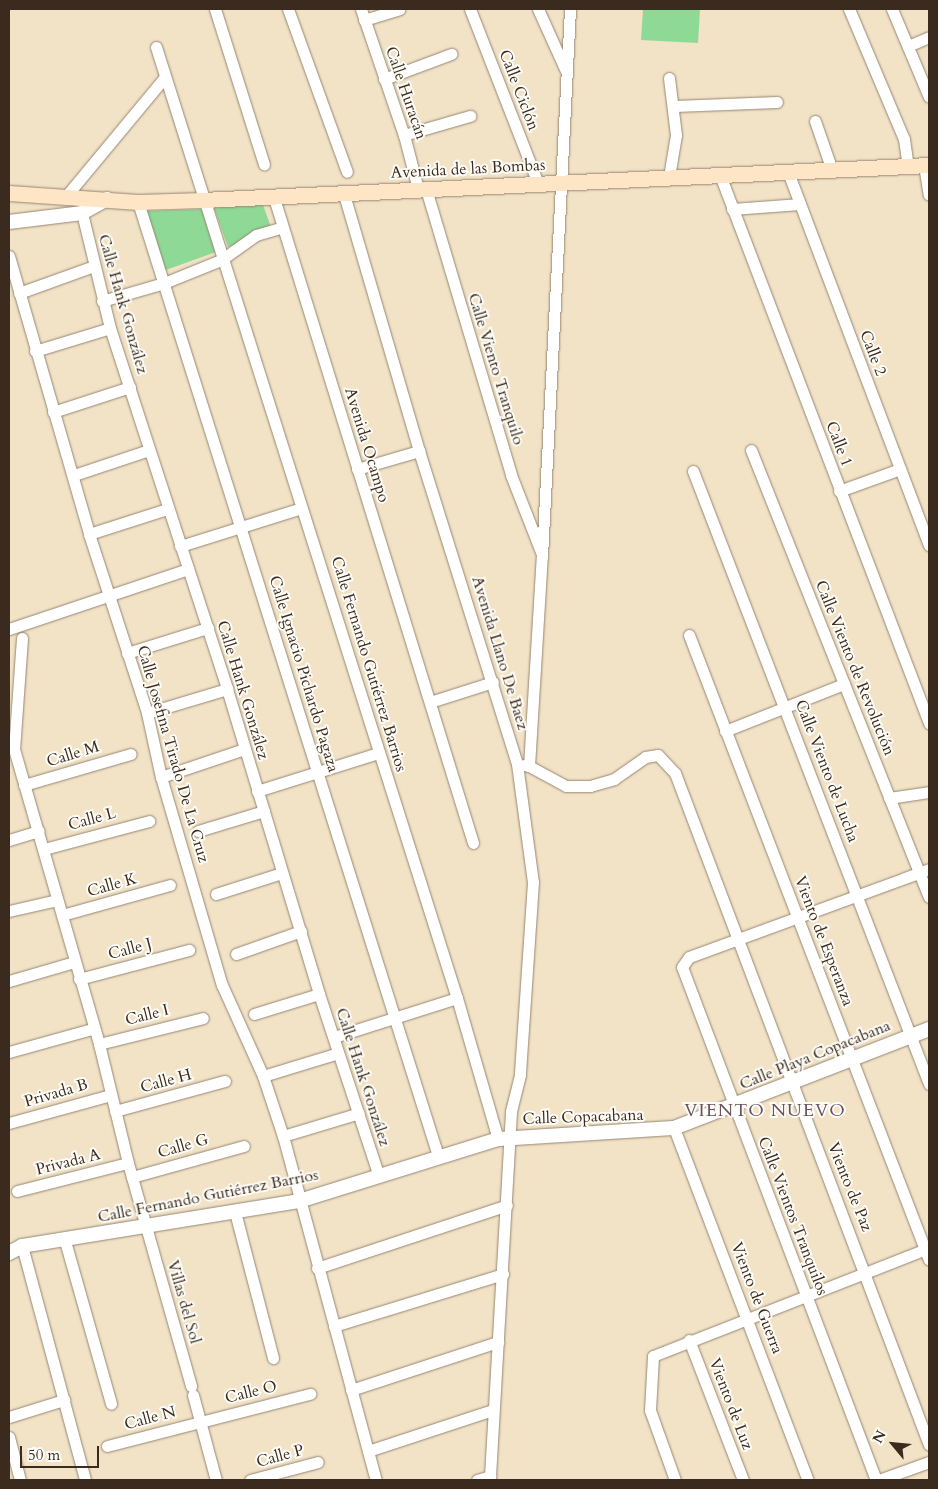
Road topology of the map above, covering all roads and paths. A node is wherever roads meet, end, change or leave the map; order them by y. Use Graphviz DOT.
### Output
graph roads {
  1 [pos="215,9"];
  2 [pos="288,9"];
  3 [pos="360,9"];
  4 [pos="399,9"];
  5 [pos="470,9"];
  6 [pos="538,9"];
  7 [pos="570,9"];
  8 [pos="849,9"];
  9 [pos="892,9"];
  10 [pos="364,20"];
  11 [pos="929,37"];
  12 [pos="908,46"];
  13 [pos="156,47"];
  14 [pos="451,54"];
  15 [pos="566,71"];
  16 [pos="165,77"];
  17 [pos="669,78"];
  18 [pos="384,79"];
  19 [pos="929,97"];
  20 [pos="777,102"];
  21 [pos="675,106"];
  22 [pos="470,116"];
  23 [pos="815,121"];
  24 [pos="404,136"];
  25 [pos="264,164"];
  26 [pos="927,165"];
  27 [pos="908,166"];
  28 [pos="832,170"];
  29 [pos="347,172"];
  30 [pos="788,172"];
  31 [pos="720,175"];
  32 [pos="670,177"];
  33 [pos="561,182"];
  34 [pos="538,183"];
  35 [pos="422,189"];
  36 [pos="343,191"];
  37 [pos="9,193"];
  38 [pos="67,195"];
  39 [pos="929,195"];
  40 [pos="274,198"];
  41 [pos="107,199"];
  42 [pos="203,200"];
  43 [pos="138,202"];
  44 [pos="800,204"];
  45 [pos="732,209"];
  46 [pos="82,213"];
  47 [pos="9,222"];
  48 [pos="281,228"];
  49 [pos="9,256"];
  50 [pos="221,260"];
  51 [pos="94,266"];
  52 [pos="164,283"];
  53 [pos="19,293"];
  54 [pos="102,301"];
  55 [pos="110,328"];
  56 [pos="36,351"];
  57 [pos="130,387"];
  58 [pos="53,412"];
  59 [pos="149,450"];
  60 [pos="752,450"];
  61 [pos="419,451"];
  62 [pos="357,469"];
  63 [pos="900,469"];
  64 [pos="693,471"];
  65 [pos="74,475"];
  66 [pos="840,491"];
  67 [pos="302,508"];
  68 [pos="167,509"];
  69 [pos="241,527"];
  70 [pos="89,534"];
  71 [pos="929,545"];
  72 [pos="180,546"];
  73 [pos="542,556"];
  74 [pos="188,569"];
  75 [pos="108,597"];
  76 [pos="208,628"];
  77 [pos="9,629"];
  78 [pos="689,635"];
  79 [pos="22,638"];
  80 [pos="127,653"];
  81 [pos="493,682"];
  82 [pos="844,684"];
  83 [pos="227,689"];
  84 [pos="430,702"];
  85 [pos="785,708"];
  86 [pos="147,712"];
  87 [pos="929,724"];
  88 [pos="726,731"];
  89 [pos="244,749"];
  90 [pos="378,753"];
  91 [pos="131,754"];
  92 [pos="517,764"];
  93 [pos="529,766"];
  94 [pos="318,772"];
  95 [pos="161,777"];
  96 [pos="24,785"];
  97 [pos="257,791"];
  98 [pos="929,792"];
  99 [pos="889,798"];
  100 [pos="264,811"];
  101 [pos="149,821"];
  102 [pos="39,831"];
  103 [pos="198,831"];
  104 [pos="9,840"];
  105 [pos="474,843"];
  106 [pos="44,848"];
  107 [pos="924,870"];
  108 [pos="282,873"];
  109 [pos="170,885"];
  110 [pos="216,894"];
  111 [pos="857,895"];
  112 [pos="929,897"];
  113 [pos="57,900"];
  114 [pos="9,910"];
  115 [pos="62,915"];
  116 [pos="797,918"];
  117 [pos="301,932"];
  118 [pos="738,940"];
  119 [pos="189,950"];
  120 [pos="236,954"];
  121 [pos="74,962"];
  122 [pos="78,979"];
  123 [pos="9,980"];
  124 [pos="319,994"];
  125 [pos="457,998"];
  126 [pos="254,1014"];
  127 [pos="394,1017"];
  128 [pos="203,1018"];
  129 [pos="92,1029"];
  130 [pos="929,1029"];
  131 [pos="911,1036"];
  132 [pos="334,1037"];
  133 [pos="98,1044"];
  134 [pos="9,1052"];
  135 [pos="338,1053"];
  136 [pos="853,1060"];
  137 [pos="263,1076"];
  138 [pos="225,1081"];
  139 [pos="792,1082"];
  140 [pos="929,1084"];
  141 [pos="111,1095"];
  142 [pos="734,1106"];
  143 [pos="115,1111"];
  144 [pos="359,1114"];
  145 [pos="9,1123"];
  146 [pos="674,1128"];
  147 [pos="657,1131"];
  148 [pos="283,1136"];
  149 [pos="504,1138"];
  150 [pos="244,1146"];
  151 [pos="438,1156"];
  152 [pos="128,1163"];
  153 [pos="379,1176"];
  154 [pos="132,1177"];
  155 [pos="17,1191"];
  156 [pos="299,1201"];
  157 [pos="507,1205"];
  158 [pos="235,1212"];
  159 [pos="146,1227"];
  160 [pos="65,1241"];
  161 [pos="22,1246"];
  162 [pos="928,1252"];
  163 [pos="9,1253"];
  164 [pos="317,1268"];
  165 [pos="866,1272"];
  166 [pos="503,1274"];
  167 [pos="806,1294"];
  168 [pos="748,1318"];
  169 [pos="334,1326"];
  170 [pos="689,1340"];
  171 [pos="498,1342"];
  172 [pos="273,1358"];
  173 [pos="351,1390"];
  174 [pos="310,1394"];
  175 [pos="64,1400"];
  176 [pos="111,1404"];
  177 [pos="493,1410"];
  178 [pos="9,1417"];
  179 [pos="200,1421"];
  180 [pos="9,1437"];
  181 [pos="929,1445"];
  182 [pos="107,1446"];
  183 [pos="368,1451"];
  184 [pos="318,1462"];
  185 [pos="929,1462"];
  186 [pos="490,1478"];
  187 [pos="20,1480"];
  188 [pos="86,1480"];
  189 [pos="216,1480"];
  190 [pos="250,1480"];
  191 [pos="376,1480"];
  192 [pos="477,1480"];
  193 [pos="675,1480"];
  194 [pos="743,1480"];
  195 [pos="808,1480"];
  196 [pos="878,1480"];
  1 -- 25 [label="street"];
  2 -- 29 [label="street"];
  3 -- 10 [label="street, Calle Huracán"];
  4 -- 10 [label="street"];
  5 -- 34 [label="street, Calle Ciclón"];
  6 -- 15 [label="street"];
  7 -- 15 [label="street"];
  8 -- 27 [label="street"];
  9 -- 12 [label="street"];
  10 -- 18 [label="street, Calle Huracán"];
  11 -- 12 [label="street"];
  12 -- 19 [label="street"];
  13 -- 16 [label="street, Calle Fernando Gutiérrez Barrios"];
  14 -- 18 [label="street"];
  15 -- 33 [label="street"];
  16 -- 38 [label="street"];
  16 -- 42 [label="street, Calle Fernando Gutiérrez Barrios"];
  17 -- 21 [label="street"];
  18 -- 24 [label="street, Calle Huracán"];
  20 -- 21 [label="street"];
  21 -- 32 [label="street"];
  22 -- 24 [label="street"];
  23 -- 28 [label="street"];
  24 -- 35 [label="street, Calle Huracán"];
  26 -- 27 [label="main road, Avenida de las Bombas"];
  26 -- 39 [label="street"];
  27 -- 28 [label="main road, Avenida de las Bombas"];
  28 -- 30 [label="main road, Avenida de las Bombas"];
  30 -- 31 [label="main road, Avenida de las Bombas"];
  30 -- 44 [label="street, Calle 2"];
  31 -- 32 [label="main road, Avenida de las Bombas"];
  31 -- 45 [label="street, Calle 1"];
  32 -- 33 [label="main road, Avenida de las Bombas"];
  33 -- 34 [label="main road, Avenida de las Bombas"];
  33 -- 73 [label="street"];
  34 -- 35 [label="main road, Avenida de las Bombas"];
  35 -- 36 [label="main road, Avenida de las Bombas"];
  35 -- 73 [label="street, Calle Viento Tranquilo"];
  36 -- 40 [label="main road, Avenida de las Bombas"];
  36 -- 61 [label="street, Avenida Llano De Baez"];
  37 -- 38 [label="main road, Avenida de las Bombas"];
  38 -- 41 [label="main road, Avenida de las Bombas"];
  40 -- 42 [label="main road, Avenida de las Bombas"];
  40 -- 48 [label="street, Avenida Ocampo"];
  41 -- 43 [label="main road, Avenida de las Bombas"];
  41 -- 46 [label="street"];
  42 -- 43 [label="main road, Avenida de las Bombas"];
  42 -- 50 [label="street, Calle Fernando Gutiérrez Barrios"];
  43 -- 52 [label="street, Calle Ignacio Pichardo Pagaza"];
  44 -- 45 [label="street"];
  44 -- 63 [label="street, Calle 2"];
  45 -- 66 [label="street, Calle 1"];
  46 -- 47 [label="street"];
  46 -- 51 [label="street, Calle Hank González"];
  48 -- 50 [label="street"];
  48 -- 62 [label="street, Avenida Ocampo"];
  49 -- 53 [label="street, Calle Josefina Tirado De La Cruz"];
  50 -- 52 [label="street"];
  50 -- 67 [label="street, Calle Fernando Gutiérrez Barrios"];
  51 -- 53 [label="street"];
  51 -- 54 [label="street, Calle Hank González"];
  52 -- 54 [label="street"];
  52 -- 69 [label="street, Calle Ignacio Pichardo Pagaza"];
  53 -- 56 [label="street, Calle Josefina Tirado De La Cruz"];
  54 -- 55 [label="street, Calle Hank González"];
  55 -- 56 [label="street"];
  55 -- 57 [label="street, Calle Hank González"];
  56 -- 58 [label="street, Calle Josefina Tirado De La Cruz"];
  57 -- 58 [label="street"];
  57 -- 59 [label="street, Calle Hank González"];
  58 -- 65 [label="street, Calle Josefina Tirado De La Cruz"];
  59 -- 65 [label="street"];
  59 -- 68 [label="street, Calle Hank González"];
  60 -- 82 [label="street, Calle Viento de Revolución"];
  61 -- 62 [label="street"];
  61 -- 81 [label="street, Avenida Llano De Baez"];
  62 -- 84 [label="street, Avenida Ocampo"];
  63 -- 66 [label="street"];
  63 -- 71 [label="street, Calle 2"];
  64 -- 85 [label="street, Calle Viento de Lucha"];
  65 -- 70 [label="street, Calle Josefina Tirado De La Cruz"];
  66 -- 87 [label="street, Calle 1"];
  67 -- 69 [label="street"];
  67 -- 90 [label="street, Calle Fernando Gutiérrez Barrios"];
  68 -- 70 [label="street"];
  68 -- 72 [label="street, Calle Hank González"];
  69 -- 72 [label="street"];
  69 -- 94 [label="street, Calle Ignacio Pichardo Pagaza"];
  70 -- 75 [label="street, Calle Josefina Tirado De La Cruz"];
  72 -- 74 [label="street, Calle Hank González"];
  73 -- 93 [label="street"];
  74 -- 75 [label="street"];
  74 -- 76 [label="street, Calle Hank González"];
  75 -- 77 [label="street"];
  75 -- 80 [label="street, Calle Josefina Tirado De La Cruz"];
  76 -- 80 [label="street"];
  76 -- 83 [label="street, Calle Hank González"];
  78 -- 88 [label="street, Viento de Esperanza"];
  79 -- 96 [label="street, Villas del Sol"];
  80 -- 86 [label="street, Calle Josefina Tirado De La Cruz"];
  81 -- 84 [label="street"];
  81 -- 92 [label="street, Avenida Llano De Baez"];
  82 -- 85 [label="street"];
  82 -- 99 [label="street, Calle Viento de Revolución"];
  83 -- 86 [label="street"];
  83 -- 89 [label="street, Calle Hank González"];
  84 -- 105 [label="street, Avenida Ocampo"];
  85 -- 88 [label="street"];
  85 -- 111 [label="street, Calle Viento de Lucha"];
  86 -- 95 [label="street, Calle Josefina Tirado De La Cruz"];
  88 -- 116 [label="street, Viento de Esperanza"];
  89 -- 95 [label="street"];
  89 -- 97 [label="street, Calle Hank González"];
  90 -- 94 [label="street"];
  90 -- 125 [label="street, Calle Fernando Gutiérrez Barrios"];
  91 -- 96 [label="street, Calle M"];
  92 -- 93 [label="street"];
  92 -- 149 [label="street, Avenida Llano De Baez"];
  93 -- 118 [label="street, Viento de Paz"];
  94 -- 97 [label="street"];
  94 -- 127 [label="street, Calle Ignacio Pichardo Pagaza"];
  95 -- 137 [label="street, Calle Josefina Tirado De La Cruz"];
  96 -- 102 [label="street, Villas del Sol"];
  97 -- 100 [label="street, Calle Hank González"];
  98 -- 99 [label="street"];
  99 -- 107 [label="street, Calle Viento de Revolución"];
  100 -- 103 [label="street"];
  100 -- 108 [label="street, Calle Hank González"];
  101 -- 106 [label="street, Calle L"];
  102 -- 104 [label="street"];
  102 -- 106 [label="street, Villas del Sol"];
  106 -- 113 [label="street, Villas del Sol"];
  107 -- 111 [label="street"];
  107 -- 112 [label="street, Calle Viento de Revolución"];
  108 -- 110 [label="street"];
  108 -- 117 [label="street, Calle Hank González"];
  109 -- 115 [label="street, Calle K"];
  111 -- 116 [label="street"];
  111 -- 131 [label="street, Calle Viento de Lucha"];
  113 -- 114 [label="street"];
  113 -- 115 [label="street, Villas del Sol"];
  115 -- 121 [label="street, Villas del Sol"];
  116 -- 118 [label="street"];
  116 -- 136 [label="street, Viento de Esperanza"];
  117 -- 120 [label="street"];
  117 -- 124 [label="street, Calle Hank González"];
  118 -- 139 [label="street, Viento de Paz"];
  118 -- 142 [label="street, Calle Vientos Tranquilos"];
  119 -- 122 [label="street, Calle J"];
  121 -- 122 [label="street, Villas del Sol"];
  121 -- 123 [label="street"];
  122 -- 129 [label="street, Villas del Sol"];
  124 -- 126 [label="street"];
  124 -- 132 [label="street, Calle Hank González"];
  125 -- 127 [label="street"];
  125 -- 149 [label="street, Calle Fernando Gutiérrez Barrios"];
  127 -- 132 [label="street"];
  127 -- 151 [label="street, Calle Ignacio Pichardo Pagaza"];
  128 -- 133 [label="street, Calle I"];
  129 -- 133 [label="street, Villas del Sol"];
  129 -- 134 [label="street"];
  130 -- 131 [label="street, Calle Playa Copacabana"];
  131 -- 136 [label="street, Calle Playa Copacabana"];
  131 -- 140 [label="street, Calle Viento de Lucha"];
  132 -- 135 [label="street, Calle Hank González"];
  133 -- 141 [label="street, Villas del Sol"];
  135 -- 137 [label="street"];
  135 -- 144 [label="street, Calle Hank González"];
  136 -- 139 [label="street, Calle Playa Copacabana"];
  136 -- 162 [label="street, Viento de Esperanza"];
  137 -- 148 [label="street, Calle Josefina Tirado De La Cruz"];
  138 -- 143 [label="street, Calle H"];
  139 -- 142 [label="street, Calle Playa Copacabana"];
  139 -- 165 [label="street, Viento de Paz"];
  141 -- 143 [label="street, Villas del Sol"];
  141 -- 145 [label="street, Privada B"];
  142 -- 146 [label="street, Calle Playa Copacabana"];
  142 -- 167 [label="street, Calle Vientos Tranquilos"];
  143 -- 152 [label="street, Villas del Sol"];
  144 -- 148 [label="street"];
  144 -- 153 [label="street, Calle Hank González"];
  146 -- 147 [label="street, Calle Playa Copacabana"];
  146 -- 168 [label="street, Viento de Guerra"];
  147 -- 149 [label="street, Calle Copacabana"];
  148 -- 156 [label="street, Calle Josefina Tirado De La Cruz"];
  149 -- 151 [label="street, Calle Fernando Gutiérrez Barrios"];
  149 -- 157 [label="street, Avenida Llano De Baez"];
  150 -- 154 [label="street, Calle G"];
  151 -- 153 [label="street, Calle Fernando Gutiérrez Barrios"];
  152 -- 154 [label="street, Villas del Sol"];
  152 -- 155 [label="street, Privada A"];
  153 -- 156 [label="street, Calle Fernando Gutiérrez Barrios"];
  154 -- 159 [label="street, Villas del Sol"];
  156 -- 158 [label="street, Calle Fernando Gutiérrez Barrios"];
  156 -- 164 [label="street, Calle Josefina Tirado De La Cruz"];
  157 -- 164 [label="street"];
  157 -- 166 [label="street, Avenida Llano De Baez"];
  158 -- 159 [label="street, Calle Fernando Gutiérrez Barrios"];
  158 -- 172 [label="street"];
  159 -- 160 [label="street, Calle Fernando Gutiérrez Barrios"];
  159 -- 179 [label="street, Villas del Sol"];
  160 -- 161 [label="street, Calle Fernando Gutiérrez Barrios"];
  160 -- 176 [label="street"];
  161 -- 163 [label="street, Calle Fernando Gutiérrez Barrios"];
  161 -- 175 [label="street"];
  162 -- 165 [label="street"];
  164 -- 169 [label="street, Calle Josefina Tirado De La Cruz"];
  165 -- 167 [label="street"];
  165 -- 181 [label="street, Viento de Paz"];
  166 -- 169 [label="street"];
  166 -- 171 [label="street, Avenida Llano De Baez"];
  167 -- 168 [label="street"];
  167 -- 196 [label="street, Calle Vientos Tranquilos"];
  168 -- 170 [label="street"];
  168 -- 195 [label="street, Viento de Guerra"];
  169 -- 173 [label="street, Calle Josefina Tirado De La Cruz"];
  170 -- 193 [label="street"];
  170 -- 194 [label="street, Viento de Luz"];
  171 -- 173 [label="street"];
  171 -- 177 [label="street, Avenida Llano De Baez"];
  173 -- 183 [label="street, Calle Josefina Tirado De La Cruz"];
  174 -- 179 [label="street, Calle O"];
  175 -- 178 [label="street"];
  175 -- 188 [label="street"];
  177 -- 183 [label="street"];
  177 -- 186 [label="street, Avenida Llano De Baez"];
  179 -- 182 [label="street, Calle N"];
  179 -- 189 [label="street, Villas del Sol"];
  180 -- 187 [label="street"];
  183 -- 191 [label="street, Calle Josefina Tirado De La Cruz"];
  184 -- 190 [label="street, Calle P"];
  185 -- 196 [label="street"];
  186 -- 192 [label="street"];
}
